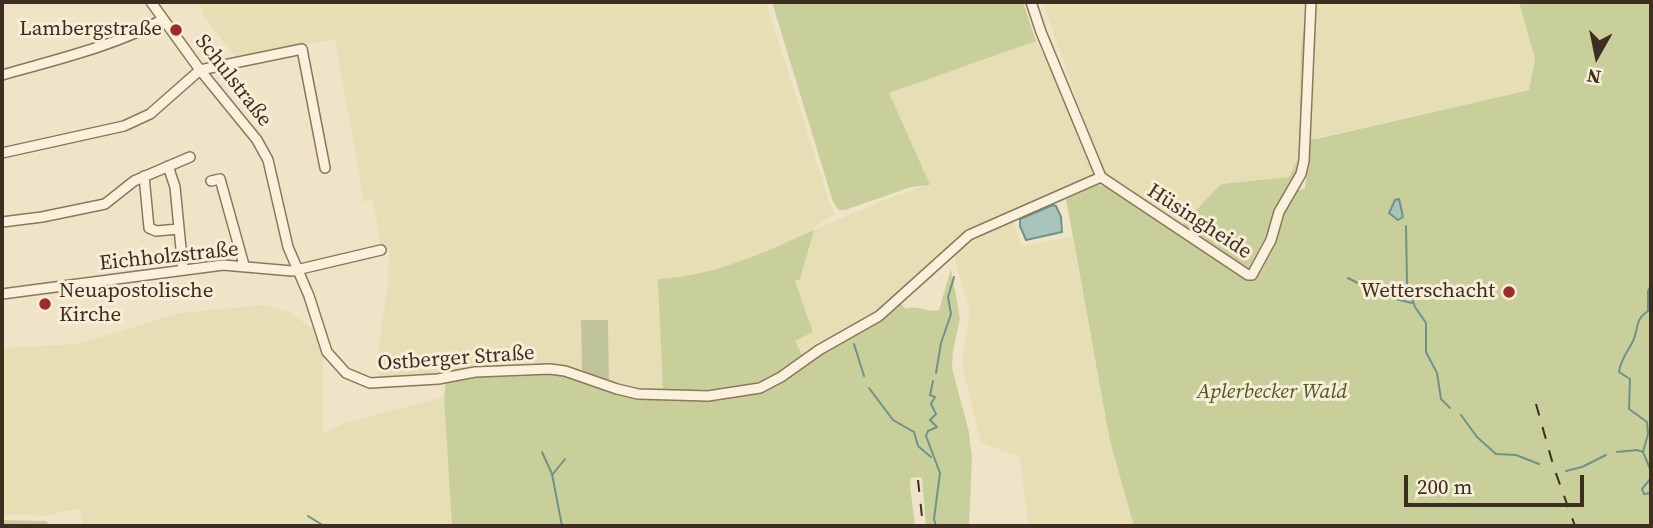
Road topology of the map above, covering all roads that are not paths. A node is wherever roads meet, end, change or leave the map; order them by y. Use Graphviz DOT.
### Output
graph roads {
  1 [pos="150,2"];
  2 [pos="1031,2"];
  3 [pos="1311,2"];
  4 [pos="163,19"];
  5 [pos="200,70"];
  6 [pos="2,75"];
  7 [pos="2,153"];
  8 [pos="190,157"];
  9 [pos="168,166"];
  10 [pos="325,168"];
  11 [pos="144,176"];
  12 [pos="1101,177"];
  13 [pos="220,179"];
  14 [pos="2,222"];
  15 [pos="179,229"];
  16 [pos="381,250"];
  17 [pos="244,265"];
  18 [pos="183,269"];
  19 [pos="298,270"];
  20 [pos="2,295"];
  1 -- 4 [label="street, Schulstraße"];
  2 -- 12 [label="street"];
  3 -- 12 [label="street, Hüsingheide"];
  4 -- 5 [label="street, Schulstraße"];
  4 -- 6 [label="street"];
  5 -- 7 [label="street"];
  5 -- 10 [label="street"];
  5 -- 19 [label="street, Schulstraße"];
  8 -- 9 [label="street"];
  9 -- 11 [label="street"];
  9 -- 15 [label="street"];
  11 -- 14 [label="street"];
  11 -- 15 [label="street"];
  12 -- 19 [label="street, Ostberger Straße"];
  13 -- 17 [label="street"];
  15 -- 18 [label="street"];
  16 -- 19 [label="street, Eichholzstraße"];
  17 -- 18 [label="street, Eichholzstraße"];
  17 -- 19 [label="street, Eichholzstraße"];
  18 -- 20 [label="street, Eichholzstraße"];
}
